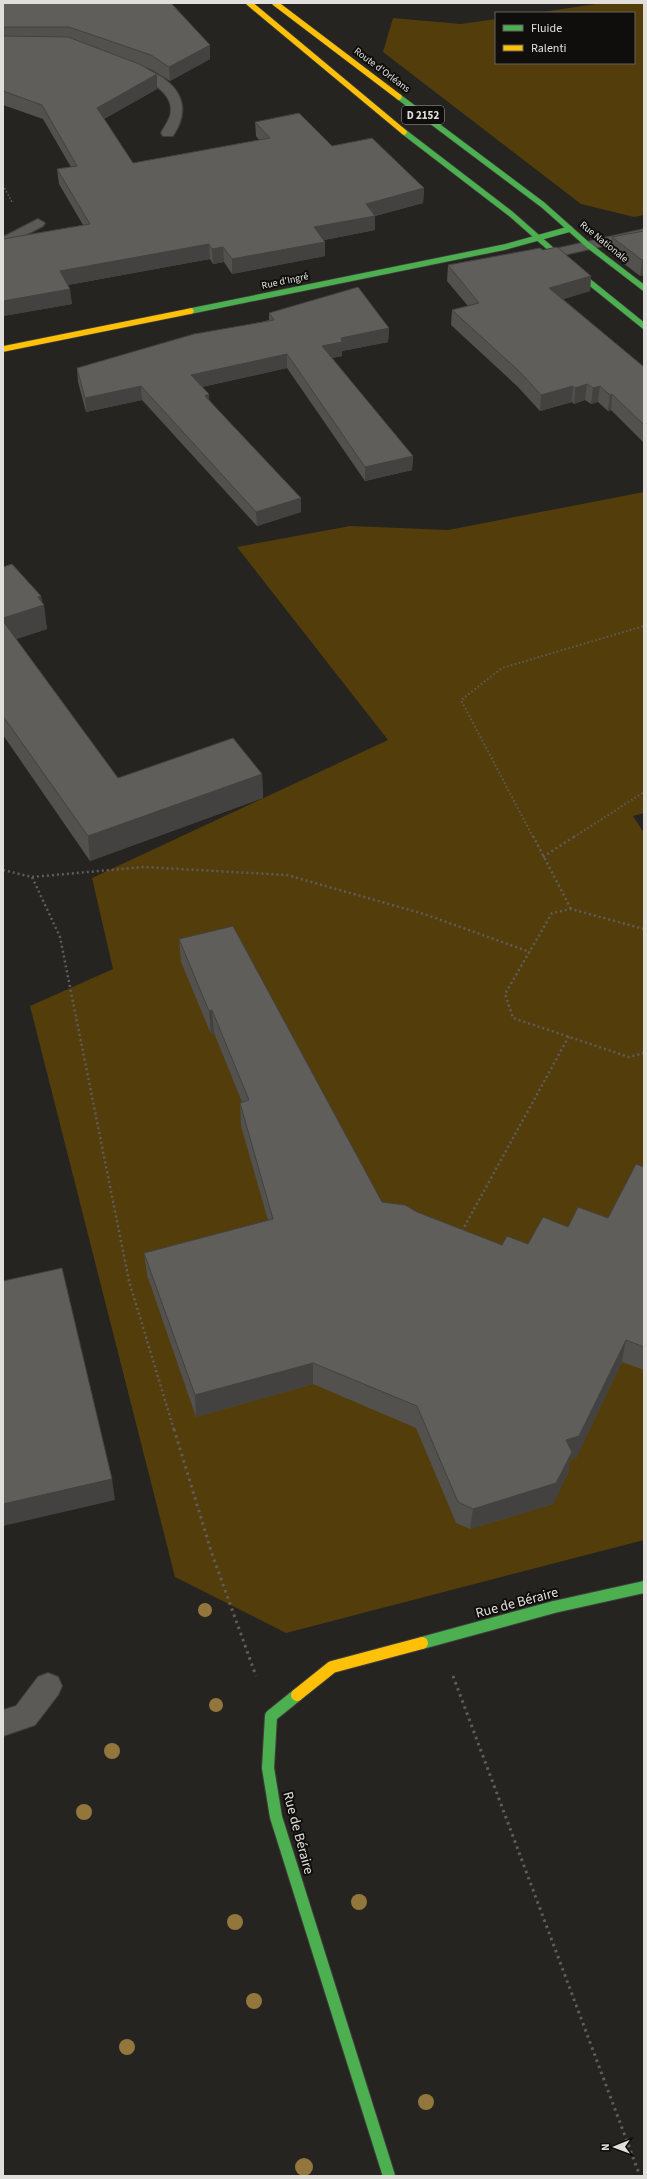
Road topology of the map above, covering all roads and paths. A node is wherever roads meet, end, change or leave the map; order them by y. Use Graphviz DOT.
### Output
graph roads {
  1 [pos="249,3"];
  2 [pos="275,3"];
  3 [pos="117,63"];
  4 [pos="168,133"];
  5 [pos="3,185"];
  6 [pos="14,207"];
  7 [pos="38,223"];
  8 [pos="570,229"];
  9 [pos="644,234"];
  10 [pos="536,238"];
  11 [pos="3,243"];
  12 [pos="588,245"];
  13 [pos="555,253"];
  14 [pos="644,288"];
  15 [pos="644,326"];
  16 [pos="3,349"];
  17 [pos="644,626"];
  18 [pos="644,792"];
  19 [pos="543,857"];
  20 [pos="3,870"];
  21 [pos="32,877"];
  22 [pos="570,909"];
  23 [pos="644,929"];
  24 [pos="530,952"];
  25 [pos="569,1036"];
  26 [pos="644,1053"];
  27 [pos="459,1235"];
  28 [pos="644,1587"];
  29 [pos="453,1676"];
  30 [pos="48,1686"];
  31 [pos="271,1716"];
  32 [pos="3,1723"];
  33 [pos="389,2176"];
  34 [pos="640,2176"];
  1 -- 10 [label="main road, D 2152"];
  2 -- 8 [label="main road, Route d'Orléans / D 2152"];
  3 -- 4 [label="street"];
  5 -- 6 [label="path"];
  7 -- 11 [label="street"];
  8 -- 10 [label="main road, Rue d'Ingré"];
  8 -- 12 [label="main road, Rue Nationale"];
  9 -- 12 [label="street"];
  10 -- 13 [label="main road, D 2152"];
  10 -- 16 [label="main road, Rue d'Ingré"];
  12 -- 13 [label="street"];
  12 -- 14 [label="main road, Rue Nationale"];
  13 -- 15 [label="main road, D 2152"];
  17 -- 19 [label="path"];
  18 -- 19 [label="path"];
  19 -- 22 [label="path"];
  20 -- 21 [label="path"];
  21 -- 24 [label="path"];
  21 -- 31 [label="path"];
  22 -- 23 [label="path"];
  22 -- 24 [label="path"];
  24 -- 25 [label="path"];
  25 -- 26 [label="path"];
  25 -- 27 [label="path"];
  28 -- 31 [label="main road, Rue de Béraire"];
  29 -- 34 [label="path"];
  30 -- 32 [label="street"];
  31 -- 33 [label="main road, Rue de Béraire"];
}
